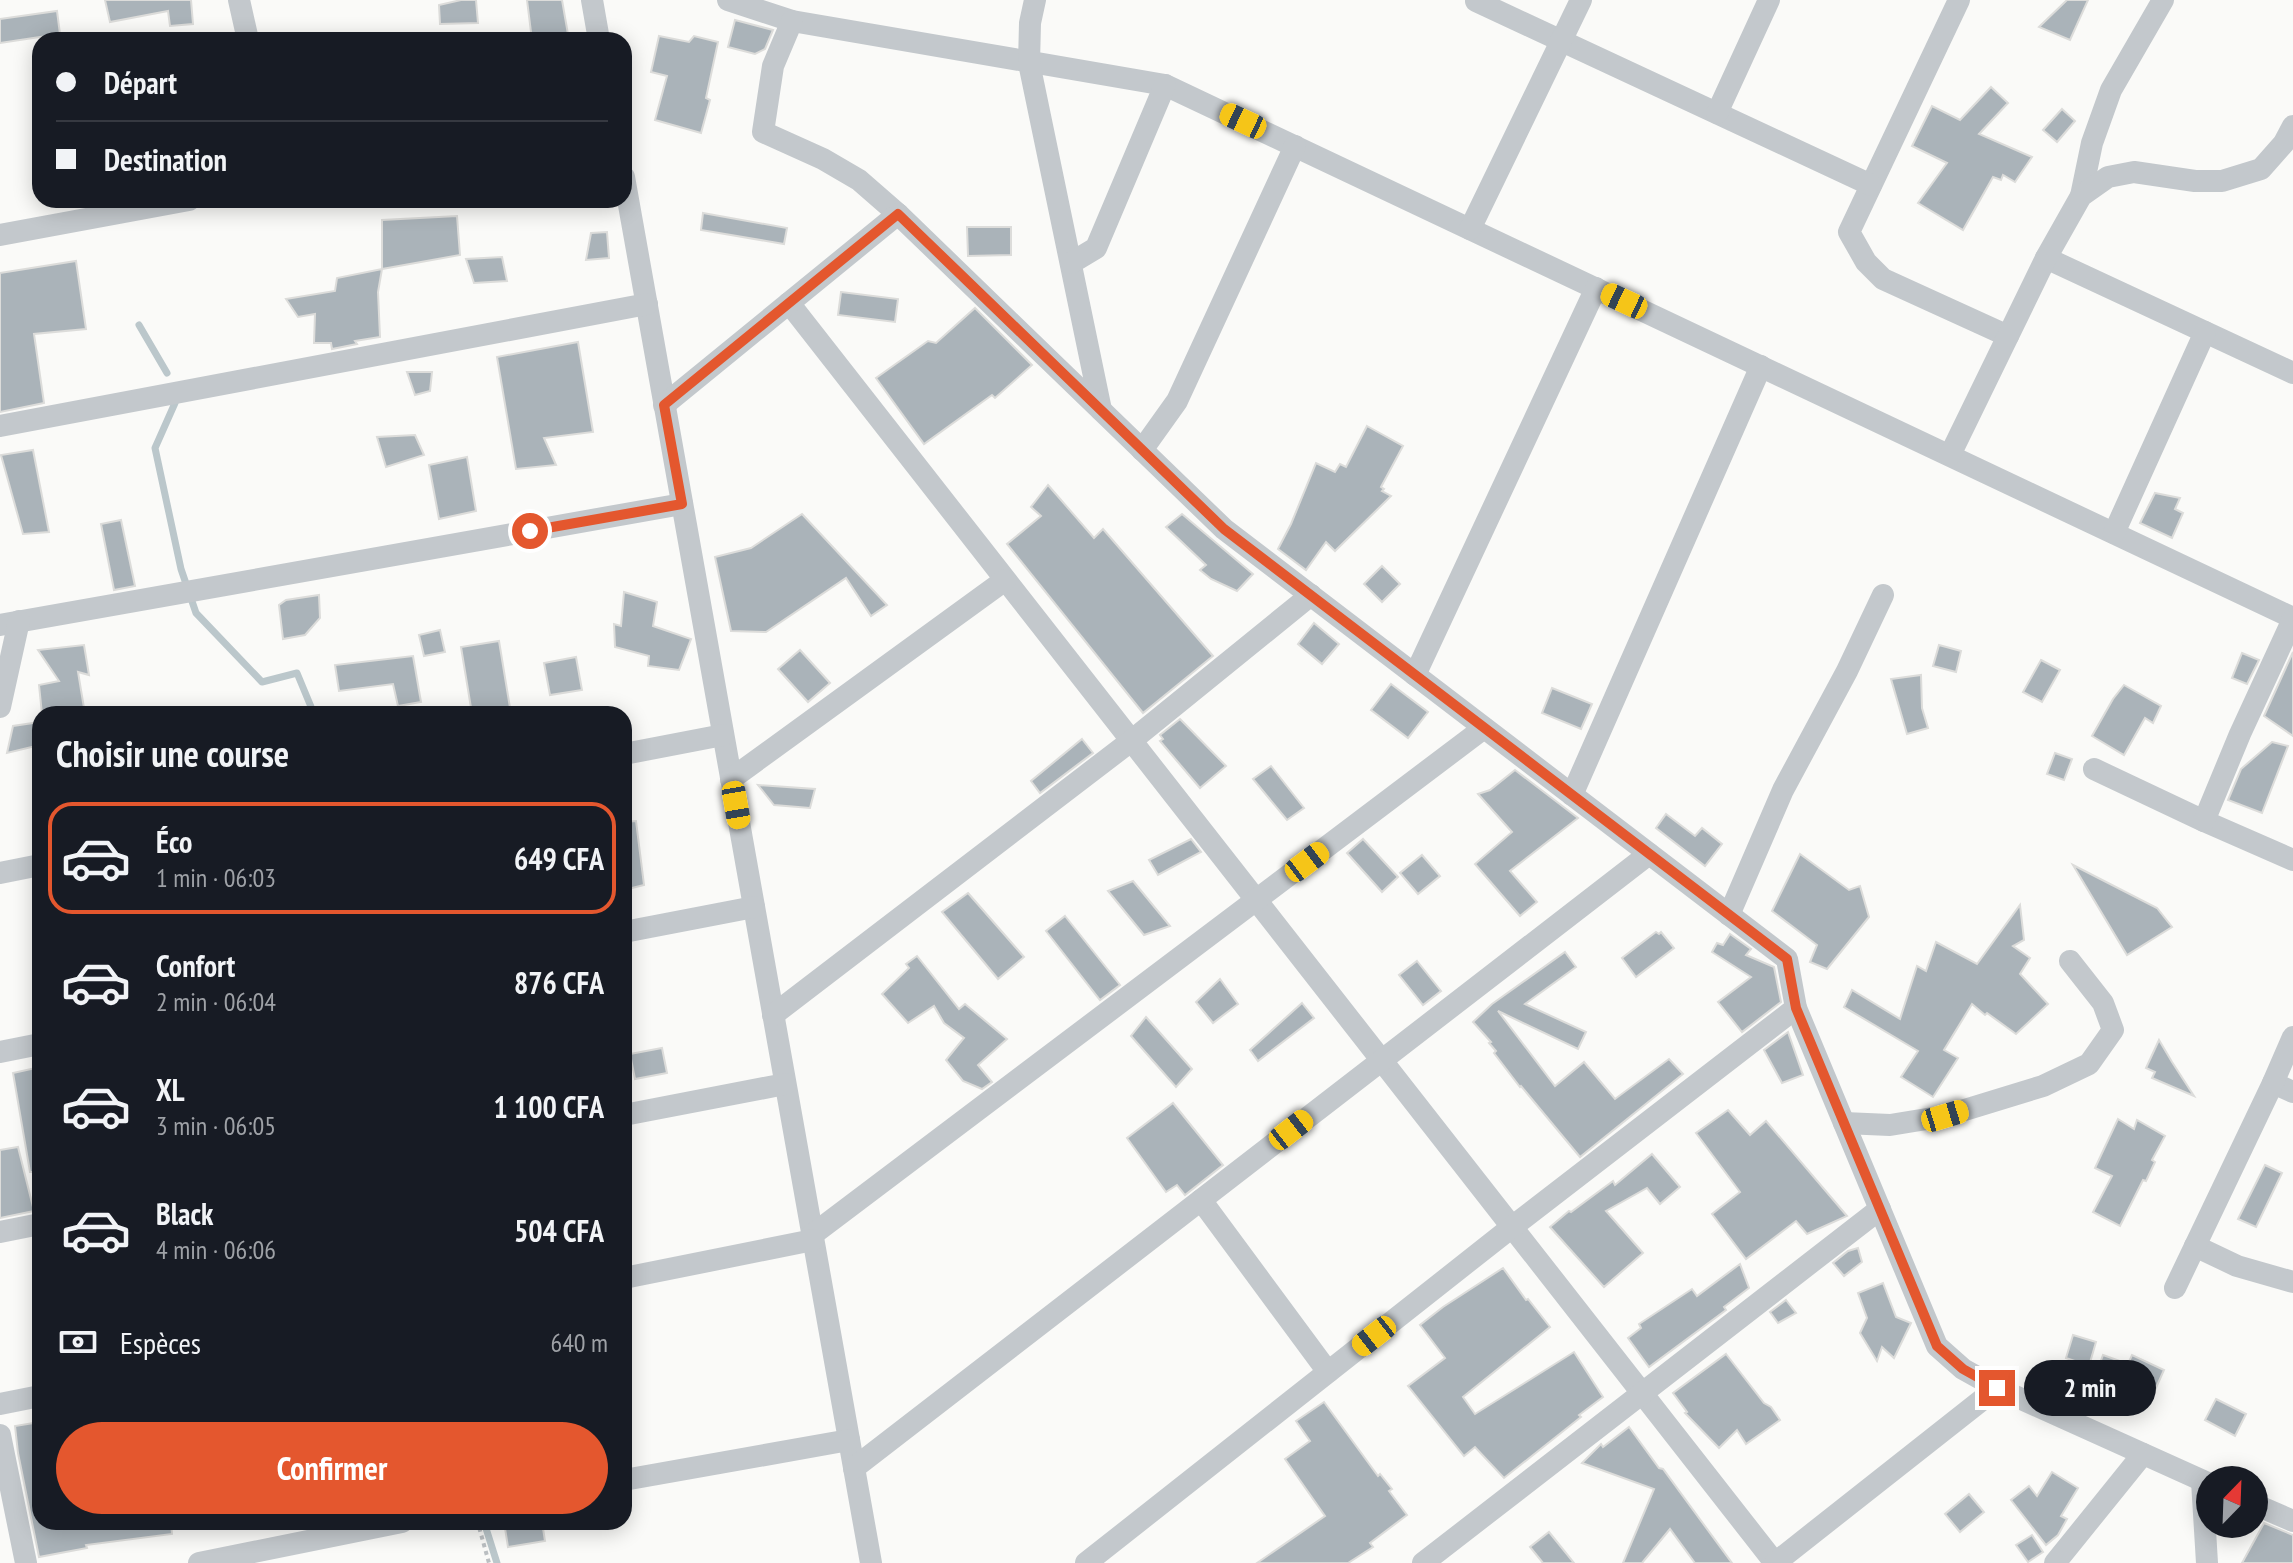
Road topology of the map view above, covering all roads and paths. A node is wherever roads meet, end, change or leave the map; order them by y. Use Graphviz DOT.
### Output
graph roads {
  1 [pos="239,0"];
  2 [pos="592,0"];
  3 [pos="728,0"];
  4 [pos="1035,0"];
  5 [pos="1581,0"];
  6 [pos="1769,0"];
  7 [pos="1959,0"];
  8 [pos="2163,0"];
  9 [pos="1476,1"];
  10 [pos="792,21"];
  11 [pos="246,32"];
  12 [pos="598,32"];
  13 [pos="1561,41"];
  14 [pos="1029,63"];
  15 [pos="1165,85"];
  16 [pos="1717,113"];
  17 [pos="2293,126"];
  18 [pos="1295,146"];
  19 [pos="1871,185"];
  20 [pos="2081,196"];
  21 [pos="146,208"];
  22 [pos="630,208"];
  23 [pos="898,214"];
  24 [pos="1470,229"];
  25 [pos="0,235"];
  26 [pos="2046,258"];
  27 [pos="1071,263"];
  28 [pos="1596,288"];
  29 [pos="789,303"];
  30 [pos="647,304"];
  31 [pos="2205,332"];
  32 [pos="2008,336"];
  33 [pos="1761,366"];
  34 [pos="2293,373"];
  35 [pos="664,405"];
  36 [pos="1101,410"];
  37 [pos="0,426"];
  38 [pos="1142,450"];
  39 [pos="1950,455"];
  40 [pos="682,504"];
  41 [pos="2114,533"];
  42 [pos="1005,580"];
  43 [pos="1311,595"];
  44 [pos="1883,595"];
  45 [pos="2293,618"];
  46 [pos="10,623"];
  47 [pos="1415,675"];
  48 [pos="0,707"];
  49 [pos="1484,728"];
  50 [pos="723,735"];
  51 [pos="1131,741"];
  52 [pos="632,752"];
  53 [pos="2094,769"];
  54 [pos="731,779"];
  55 [pos="1572,795"];
  56 [pos="2204,821"];
  57 [pos="1649,854"];
  58 [pos="2293,860"];
  59 [pos="32,867"];
  60 [pos="0,873"];
  61 [pos="1256,901"];
  62 [pos="754,907"];
  63 [pos="1729,915"];
  64 [pos="632,930"];
  65 [pos="2070,961"];
  66 [pos="1796,1008"];
  67 [pos="773,1015"];
  68 [pos="2293,1037"];
  69 [pos="32,1046"];
  70 [pos="0,1052"];
  71 [pos="1381,1061"];
  72 [pos="785,1084"];
  73 [pos="2283,1088"];
  74 [pos="632,1113"];
  75 [pos="1844,1123"];
  76 [pos="1201,1200"];
  77 [pos="1880,1209"];
  78 [pos="32,1226"];
  79 [pos="1512,1227"];
  80 [pos="0,1232"];
  81 [pos="813,1237"];
  82 [pos="2195,1246"];
  83 [pos="632,1276"];
  84 [pos="2293,1282"];
  85 [pos="2175,1288"];
  86 [pos="1328,1372"];
  87 [pos="1997,1388"];
  88 [pos="1641,1393"];
  89 [pos="32,1398"];
  90 [pos="0,1404"];
  91 [pos="0,1435"];
  92 [pos="849,1440"];
  93 [pos="2143,1454"];
  94 [pos="854,1468"];
  95 [pos="2196,1478"];
  96 [pos="632,1479"];
  97 [pos="2268,1510"];
  98 [pos="2293,1521"];
  99 [pos="362,1530"];
  100 [pos="480,1530"];
  101 [pos="865,1533"];
  102 [pos="2207,1538"];
  103 [pos="26,1563"];
  104 [pos="199,1563"];
  105 [pos="489,1563"];
  106 [pos="871,1563"];
  107 [pos="889,1563"];
  108 [pos="1086,1563"];
  109 [pos="1423,1563"];
  110 [pos="1775,1563"];
  111 [pos="2055,1563"];
  112 [pos="2207,1563"];
  1 -- 11 [label="street"];
  2 -- 12 [label="street"];
  3 -- 10 [label="street"];
  4 -- 14 [label="street"];
  5 -- 13 [label="street"];
  6 -- 16 [label="street"];
  7 -- 19 [label="street"];
  8 -- 20 [label="street"];
  9 -- 13 [label="street"];
  10 -- 14 [label="street"];
  10 -- 23 [label="street"];
  13 -- 16 [label="street"];
  13 -- 24 [label="street"];
  14 -- 15 [label="street"];
  14 -- 27 [label="street"];
  15 -- 18 [label="street"];
  15 -- 27 [label="street"];
  16 -- 19 [label="street"];
  17 -- 20 [label="street"];
  18 -- 24 [label="street"];
  18 -- 38 [label="street"];
  19 -- 32 [label="street"];
  20 -- 26 [label="street"];
  21 -- 25 [label="street"];
  22 -- 30 [label="street"];
  23 -- 29 [label="street"];
  23 -- 36 [label="street"];
  24 -- 28 [label="street"];
  26 -- 31 [label="street"];
  26 -- 32 [label="street"];
  27 -- 36 [label="street"];
  28 -- 33 [label="street"];
  28 -- 47 [label="street"];
  29 -- 35 [label="street"];
  29 -- 42 [label="street"];
  30 -- 35 [label="street"];
  30 -- 37 [label="street"];
  31 -- 34 [label="street"];
  31 -- 41 [label="street"];
  32 -- 39 [label="street"];
  33 -- 39 [label="street"];
  33 -- 55 [label="street"];
  35 -- 40 [label="street"];
  36 -- 38 [label="street"];
  38 -- 43 [label="street"];
  39 -- 41 [label="street"];
  40 -- 46 [label="street"];
  40 -- 50 [label="street"];
  41 -- 45 [label="street"];
  42 -- 51 [label="street"];
  42 -- 54 [label="street"];
  43 -- 47 [label="street"];
  43 -- 51 [label="street"];
  44 -- 63 [label="street"];
  45 -- 56 [label="street"];
  46 -- 48 [label="street"];
  47 -- 49 [label="street"];
  49 -- 55 [label="street"];
  49 -- 61 [label="street"];
  50 -- 52 [label="street"];
  50 -- 54 [label="street"];
  51 -- 61 [label="street"];
  51 -- 67 [label="street"];
  53 -- 56 [label="street"];
  54 -- 62 [label="street"];
  55 -- 57 [label="street"];
  56 -- 58 [label="street"];
  57 -- 63 [label="street"];
  57 -- 71 [label="street"];
  59 -- 60 [label="street"];
  61 -- 71 [label="street"];
  61 -- 81 [label="street"];
  62 -- 64 [label="street"];
  62 -- 67 [label="street"];
  63 -- 66 [label="street"];
  65 -- 75 [label="street"];
  66 -- 75 [label="street"];
  66 -- 79 [label="street"];
  67 -- 72 [label="street"];
  68 -- 73 [label="street"];
  69 -- 70 [label="street"];
  71 -- 76 [label="street"];
  71 -- 79 [label="street"];
  72 -- 74 [label="street"];
  72 -- 81 [label="street"];
  73 -- 82 [label="street"];
  75 -- 77 [label="street"];
  76 -- 86 [label="street"];
  76 -- 94 [label="street"];
  77 -- 87 [label="street"];
  77 -- 88 [label="street"];
  78 -- 80 [label="street"];
  79 -- 86 [label="street"];
  79 -- 88 [label="street"];
  81 -- 83 [label="street"];
  81 -- 92 [label="street"];
  82 -- 84 [label="street"];
  82 -- 85 [label="street"];
  86 -- 108 [label="street"];
  87 -- 93 [label="street"];
  87 -- 110 [label="street"];
  88 -- 109 [label="street"];
  88 -- 110 [label="street"];
  89 -- 90 [label="street"];
  91 -- 103 [label="street"];
  92 -- 94 [label="street"];
  92 -- 96 [label="street"];
  93 -- 95 [label="street"];
  93 -- 111 [label="street"];
  94 -- 101 [label="street"];
  97 -- 98 [label="street"];
  99 -- 104 [label="street"];
  100 -- 105 [label="path"];
  101 -- 106 [label="street"];
  101 -- 107 [label="street"];
  102 -- 112 [label="street"];
}
